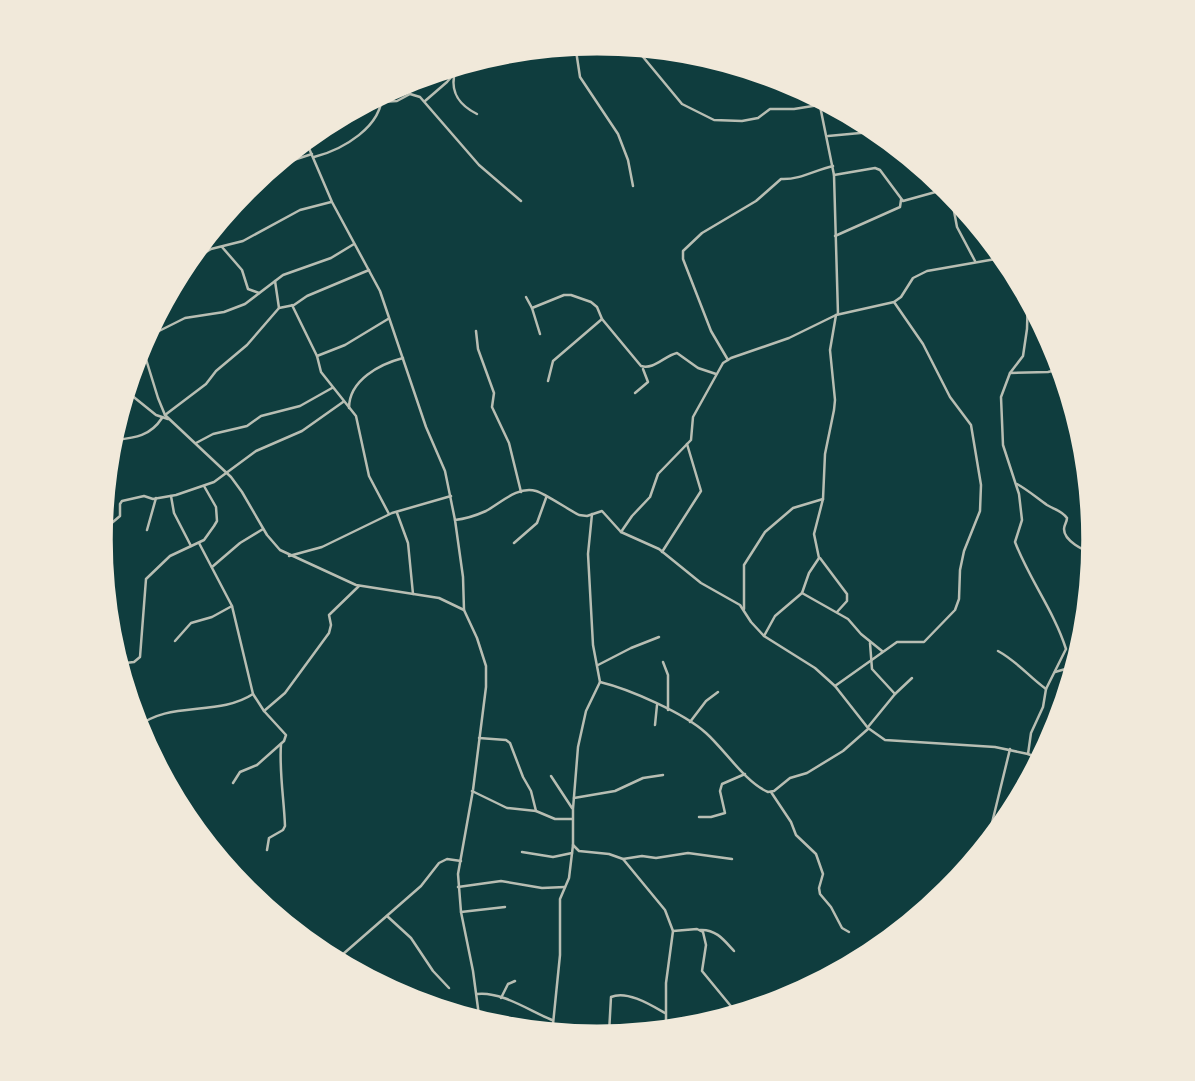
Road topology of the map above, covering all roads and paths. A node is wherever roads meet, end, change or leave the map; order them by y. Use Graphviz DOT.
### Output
graph roads {
  1 [pos="577,55"];
  2 [pos="642,56"];
  3 [pos="454,76"];
  4 [pos="452,77"];
  5 [pos="425,101"];
  6 [pos="387,102"];
  7 [pos="379,106"];
  8 [pos="816,106"];
  9 [pos="820,108"];
  10 [pos="477,114"];
  11 [pos="863,133"];
  12 [pos="827,136"];
  13 [pos="310,149"];
  14 [pos="313,155"];
  15 [pos="294,160"];
  16 [pos="833,166"];
  17 [pos="834,175"];
  18 [pos="633,186"];
  19 [pos="936,192"];
  20 [pos="521,201"];
  21 [pos="901,201"];
  22 [pos="332,202"];
  23 [pos="954,210"];
  24 [pos="835,236"];
  25 [pos="354,244"];
  26 [pos="222,247"];
  27 [pos="206,252"];
  28 [pos="994,259"];
  29 [pos="975,262"];
  30 [pos="369,270"];
  31 [pos="275,281"];
  32 [pos="261,293"];
  33 [pos="526,297"];
  34 [pos="894,302"];
  35 [pos="292,306"];
  36 [pos="279,308"];
  37 [pos="532,308"];
  38 [pos="1027,313"];
  39 [pos="837,315"];
  40 [pos="388,318"];
  41 [pos="602,319"];
  42 [pos="476,331"];
  43 [pos="158,332"];
  44 [pos="540,334"];
  45 [pos="317,356"];
  46 [pos="147,358"];
  47 [pos="403,358"];
  48 [pos="728,360"];
  49 [pos="643,368"];
  50 [pos="1053,371"];
  51 [pos="1010,373"];
  52 [pos="716,374"];
  53 [pos="548,381"];
  54 [pos="332,388"];
  55 [pos="635,393"];
  56 [pos="134,396"];
  57 [pos="343,402"];
  58 [pos="349,408"];
  59 [pos="164,416"];
  60 [pos="123,439"];
  61 [pos="195,443"];
  62 [pos="687,444"];
  63 [pos="227,472"];
  64 [pos="1015,483"];
  65 [pos="205,486"];
  66 [pos="521,492"];
  67 [pos="171,496"];
  68 [pos="452,496"];
  69 [pos="156,498"];
  70 [pos="546,498"];
  71 [pos="823,499"];
  72 [pos="397,512"];
  73 [pos="388,514"];
  74 [pos="592,514"];
  75 [pos="455,520"];
  76 [pos="112,523"];
  77 [pos="263,529"];
  78 [pos="147,530"];
  79 [pos="621,532"];
  80 [pos="199,543"];
  81 [pos="514,543"];
  82 [pos="191,546"];
  83 [pos="1084,550"];
  84 [pos="662,552"];
  85 [pos="289,556"];
  86 [pos="819,558"];
  87 [pos="212,566"];
  88 [pos="359,586"];
  89 [pos="802,593"];
  90 [pos="414,594"];
  91 [pos="232,606"];
  92 [pos="744,609"];
  93 [pos="464,610"];
  94 [pos="838,612"];
  95 [pos="764,636"];
  96 [pos="659,637"];
  97 [pos="175,641"];
  98 [pos="870,643"];
  99 [pos="881,651"];
  100 [pos="998,651"];
  101 [pos="870,661"];
  102 [pos="663,662"];
  103 [pos="127,663"];
  104 [pos="597,666"];
  105 [pos="1066,669"];
  106 [pos="1055,672"];
  107 [pos="912,678"];
  108 [pos="600,682"];
  109 [pos="835,686"];
  110 [pos="1046,689"];
  111 [pos="718,692"];
  112 [pos="253,694"];
  113 [pos="895,694"];
  114 [pos="657,705"];
  115 [pos="668,710"];
  116 [pos="264,711"];
  117 [pos="146,720"];
  118 [pos="690,722"];
  119 [pos="655,724"];
  120 [pos="868,727"];
  121 [pos="479,738"];
  122 [pos="281,744"];
  123 [pos="1010,749"];
  124 [pos="1028,754"];
  125 [pos="1034,756"];
  126 [pos="745,774"];
  127 [pos="663,775"];
  128 [pos="551,776"];
  129 [pos="233,783"];
  130 [pos="472,791"];
  131 [pos="771,792"];
  132 [pos="574,798"];
  133 [pos="573,809"];
  134 [pos="536,811"];
  135 [pos="699,817"];
  136 [pos="573,819"];
  137 [pos="992,823"];
  138 [pos="573,845"];
  139 [pos="267,850"];
  140 [pos="522,852"];
  141 [pos="572,853"];
  142 [pos="623,859"];
  143 [pos="732,859"];
  144 [pos="461,861"];
  145 [pos="458,887"];
  146 [pos="565,887"];
  147 [pos="505,907"];
  148 [pos="461,912"];
  149 [pos="387,916"];
  150 [pos="700,930"];
  151 [pos="673,932"];
  152 [pos="849,932"];
  153 [pos="734,951"];
  154 [pos="342,955"];
  155 [pos="515,981"];
  156 [pos="449,988"];
  157 [pos="477,994"];
  158 [pos="501,998"];
  159 [pos="733,1007"];
  160 [pos="479,1012"];
  161 [pos="665,1013"];
  162 [pos="553,1021"];
  163 [pos="665,1022"];
  164 [pos="553,1025"];
  165 [pos="608,1027"];
  1 -- 18 [label="street"];
  2 -- 8 [label="street"];
  3 -- 10 [label="street"];
  4 -- 5 [label="street"];
  5 -- 6 [label="street"];
  5 -- 20 [label="street"];
  7 -- 14 [label="street"];
  9 -- 12 [label="street"];
  11 -- 12 [label="street"];
  12 -- 16 [label="street"];
  13 -- 14 [label="street"];
  14 -- 15 [label="street"];
  14 -- 22 [label="street"];
  16 -- 17 [label="street"];
  16 -- 48 [label="street"];
  17 -- 21 [label="street"];
  17 -- 24 [label="street"];
  19 -- 21 [label="street"];
  21 -- 24 [label="street"];
  22 -- 25 [label="street"];
  22 -- 26 [label="street"];
  23 -- 29 [label="street"];
  24 -- 39 [label="street"];
  25 -- 30 [label="street"];
  25 -- 31 [label="street"];
  26 -- 27 [label="street"];
  26 -- 32 [label="street"];
  28 -- 29 [label="street"];
  29 -- 34 [label="street"];
  30 -- 35 [label="street"];
  30 -- 40 [label="street"];
  31 -- 32 [label="street"];
  31 -- 36 [label="street"];
  32 -- 43 [label="street"];
  33 -- 37 [label="street"];
  34 -- 39 [label="street"];
  34 -- 99 [label="street"];
  35 -- 36 [label="street"];
  35 -- 45 [label="street"];
  36 -- 59 [label="street"];
  37 -- 41 [label="street"];
  37 -- 44 [label="street"];
  38 -- 51 [label="street"];
  39 -- 48 [label="street"];
  39 -- 71 [label="street"];
  40 -- 45 [label="street"];
  40 -- 47 [label="street"];
  41 -- 49 [label="street"];
  41 -- 53 [label="street"];
  42 -- 66 [label="street"];
  45 -- 54 [label="street"];
  46 -- 59 [label="street"];
  47 -- 58 [label="street"];
  47 -- 68 [label="street"];
  48 -- 52 [label="street"];
  49 -- 52 [label="street"];
  49 -- 55 [label="street"];
  50 -- 51 [label="street"];
  51 -- 64 [label="street"];
  52 -- 62 [label="street"];
  54 -- 57 [label="street"];
  54 -- 61 [label="street"];
  56 -- 59 [label="street"];
  57 -- 58 [label="street"];
  57 -- 63 [label="street"];
  58 -- 73 [label="street"];
  59 -- 60 [label="street"];
  59 -- 61 [label="street"];
  61 -- 63 [label="street"];
  62 -- 79 [label="street"];
  62 -- 84 [label="street"];
  63 -- 65 [label="street"];
  63 -- 77 [label="street"];
  64 -- 83 [label="street"];
  64 -- 106 [label="street"];
  65 -- 67 [label="street"];
  65 -- 80 [label="street"];
  66 -- 70 [label="street"];
  66 -- 75 [label="street"];
  67 -- 69 [label="street"];
  67 -- 82 [label="street"];
  68 -- 72 [label="street"];
  68 -- 75 [label="street"];
  69 -- 76 [label="street"];
  69 -- 78 [label="street"];
  70 -- 74 [label="street"];
  70 -- 81 [label="street"];
  71 -- 86 [label="street"];
  71 -- 92 [label="street"];
  72 -- 73 [label="street"];
  72 -- 90 [label="street"];
  73 -- 85 [label="street"];
  74 -- 79 [label="street"];
  74 -- 104 [label="street"];
  75 -- 93 [label="street"];
  77 -- 85 [label="street"];
  77 -- 87 [label="street"];
  79 -- 84 [label="street"];
  80 -- 82 [label="street"];
  80 -- 87 [label="street"];
  82 -- 103 [label="street"];
  84 -- 92 [label="street"];
  85 -- 88 [label="street"];
  86 -- 89 [label="street"];
  86 -- 94 [label="street"];
  87 -- 91 [label="street"];
  88 -- 90 [label="street"];
  88 -- 116 [label="street"];
  89 -- 94 [label="street"];
  89 -- 95 [label="street"];
  90 -- 93 [label="street"];
  91 -- 97 [label="street"];
  91 -- 112 [label="street"];
  92 -- 95 [label="street"];
  93 -- 121 [label="street"];
  94 -- 98 [label="street"];
  95 -- 109 [label="street"];
  96 -- 104 [label="street"];
  98 -- 99 [label="street"];
  98 -- 101 [label="street"];
  99 -- 101 [label="street"];
  100 -- 110 [label="street"];
  101 -- 109 [label="street"];
  101 -- 113 [label="street"];
  102 -- 115 [label="street"];
  104 -- 108 [label="street"];
  105 -- 106 [label="street"];
  106 -- 110 [label="street"];
  107 -- 113 [label="street"];
  108 -- 114 [label="street"];
  108 -- 132 [label="street"];
  109 -- 120 [label="street"];
  110 -- 124 [label="street"];
  111 -- 118 [label="street"];
  112 -- 116 [label="street"];
  112 -- 117 [label="street"];
  113 -- 120 [label="street"];
  114 -- 115 [label="street"];
  114 -- 119 [label="street"];
  115 -- 118 [label="street"];
  116 -- 122 [label="street"];
  118 -- 126 [label="street"];
  120 -- 123 [label="street"];
  120 -- 131 [label="street"];
  121 -- 130 [label="street"];
  121 -- 134 [label="street"];
  122 -- 129 [label="street"];
  122 -- 139 [label="street"];
  123 -- 124 [label="street"];
  123 -- 137 [label="street"];
  124 -- 125 [label="street"];
  126 -- 131 [label="street"];
  126 -- 135 [label="street"];
  127 -- 132 [label="street"];
  128 -- 133 [label="street"];
  130 -- 134 [label="street"];
  130 -- 144 [label="street"];
  131 -- 152 [label="street"];
  132 -- 133 [label="street"];
  133 -- 136 [label="street"];
  134 -- 136 [label="street"];
  136 -- 138 [label="street"];
  138 -- 141 [label="street"];
  138 -- 142 [label="street"];
  140 -- 141 [label="street"];
  141 -- 146 [label="street"];
  142 -- 143 [label="street"];
  142 -- 151 [label="street"];
  144 -- 145 [label="street"];
  144 -- 149 [label="street"];
  145 -- 146 [label="street"];
  145 -- 148 [label="street"];
  146 -- 162 [label="street"];
  147 -- 148 [label="street"];
  148 -- 157 [label="street"];
  149 -- 154 [label="street"];
  149 -- 156 [label="street"];
  150 -- 151 [label="street"];
  150 -- 153 [label="street"];
  150 -- 159 [label="street"];
  151 -- 161 [label="street"];
  155 -- 158 [label="street"];
  157 -- 158 [label="street"];
  157 -- 160 [label="street"];
  158 -- 162 [label="street"];
  161 -- 163 [label="street"];
  161 -- 165 [label="street"];
  162 -- 164 [label="street"];
}
